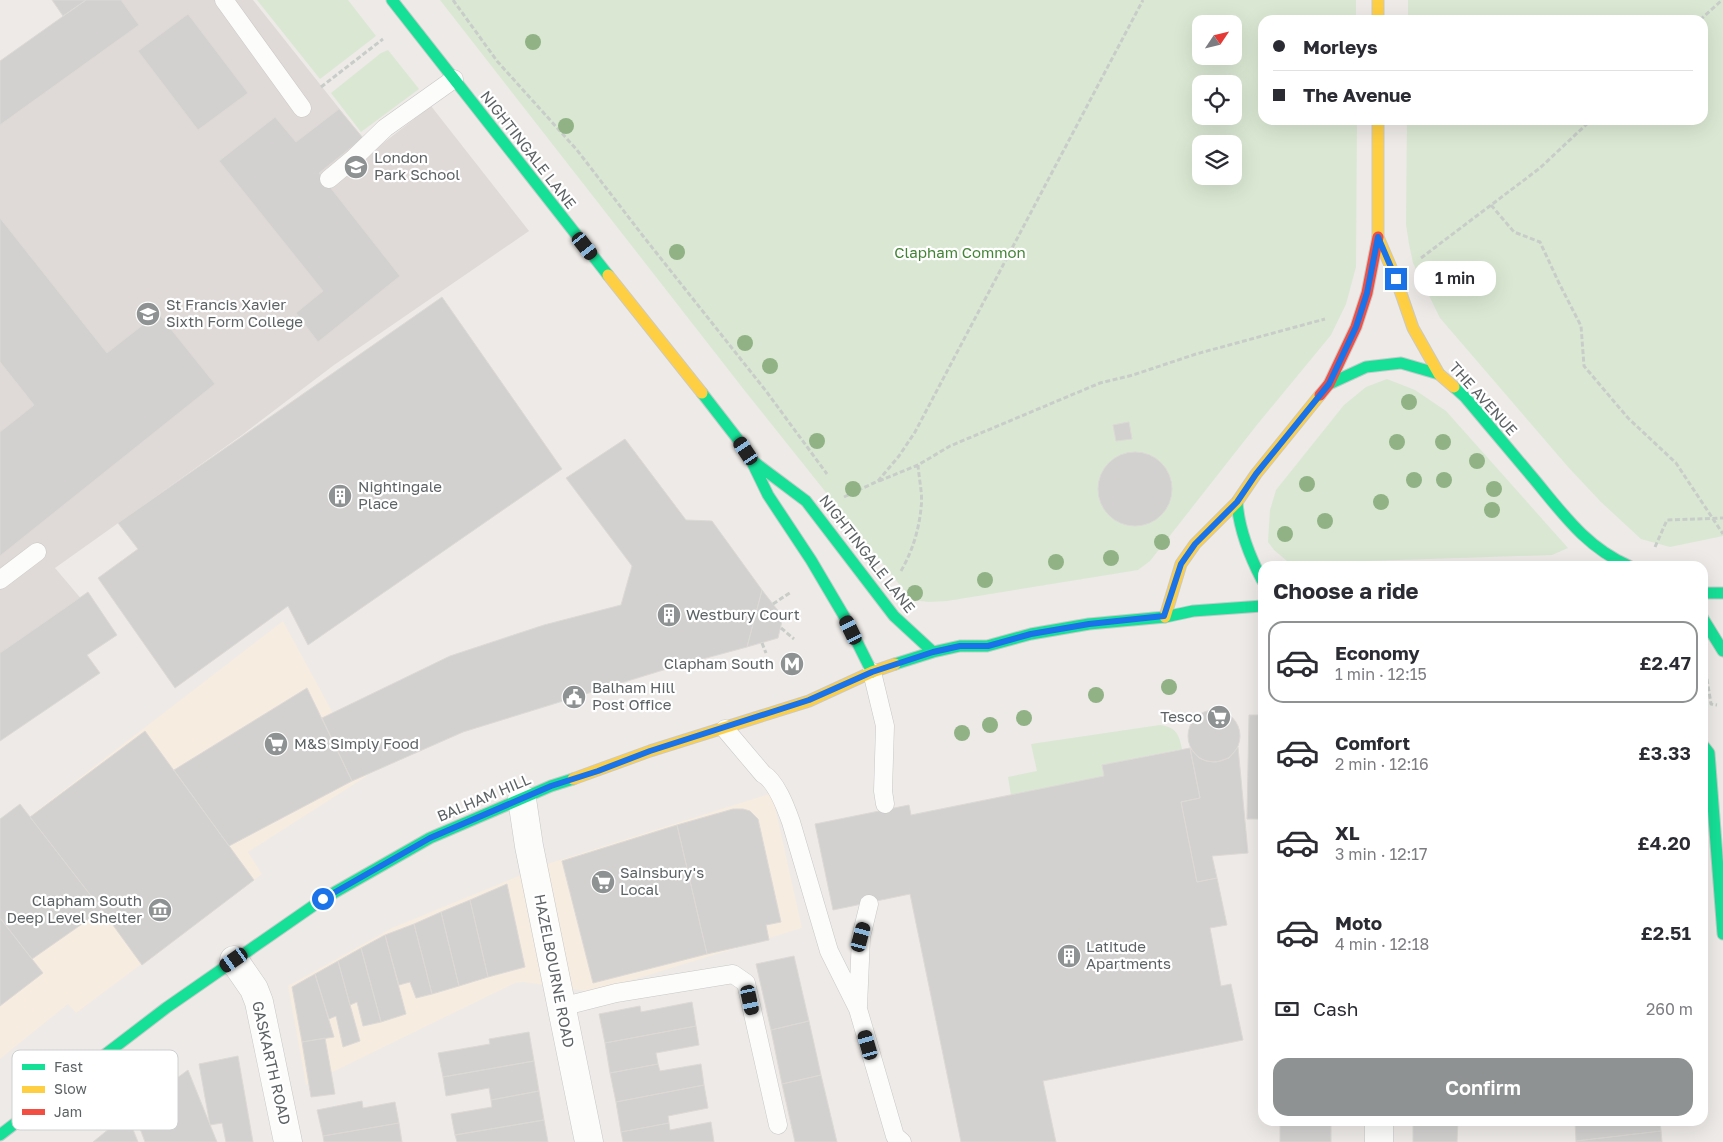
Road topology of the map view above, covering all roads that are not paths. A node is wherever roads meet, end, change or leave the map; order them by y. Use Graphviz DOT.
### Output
graph roads {
  1 [pos="224,0"];
  2 [pos="392,0"];
  3 [pos="1378,0"];
  4 [pos="1378,15"];
  5 [pos="454,80"];
  6 [pos="301,106"];
  7 [pos="1378,125"];
  8 [pos="329,179"];
  9 [pos="1378,237"];
  10 [pos="1439,374"];
  11 [pos="1329,384"];
  12 [pos="751,460"];
  13 [pos="1237,502"];
  14 [pos="37,552"];
  15 [pos="1618,561"];
  16 [pos="1258,572"];
  17 [pos="0,580"];
  18 [pos="1708,593"];
  19 [pos="1723,593"];
  20 [pos="1258,606"];
  21 [pos="1164,616"];
  22 [pos="1708,627"];
  23 [pos="1723,651"];
  24 [pos="933,652"];
  25 [pos="872,672"];
  26 [pos="725,729"];
  27 [pos="1718,740"];
  28 [pos="1708,748"];
  29 [pos="1708,769"];
  30 [pos="522,798"];
  31 [pos="885,804"];
  32 [pos="870,904"];
  33 [pos="1723,934"];
  34 [pos="234,960"];
  35 [pos="561,1007"];
  36 [pos="858,1009"];
  37 [pos="111,1050"];
  38 [pos="778,1125"];
  39 [pos="12,1126"];
  40 [pos="1379,1126"];
  41 [pos="0,1135"];
  42 [pos="288,1142"];
  43 [pos="589,1142"];
  44 [pos="902,1142"];
  45 [pos="1379,1142"];
  1 -- 6 [label="lane"];
  2 -- 5 [label="main road, NIGHTINGALE LANE"];
  3 -- 4 [label="main road"];
  5 -- 8 [label="lane"];
  5 -- 12 [label="main road, NIGHTINGALE LANE"];
  7 -- 9 [label="main road, THE AVENUE"];
  9 -- 10 [label="main road, THE AVENUE"];
  9 -- 11 [label="main road"];
  10 -- 11 [label="main road"];
  10 -- 15 [label="main road, THE AVENUE"];
  11 -- 13 [label="main road"];
  12 -- 24 [label="main road, NIGHTINGALE LANE"];
  12 -- 25 [label="main road, NIGHTINGALE LANE"];
  13 -- 16 [label="main road"];
  13 -- 21 [label="main road"];
  14 -- 17 [label="lane"];
  18 -- 19 [label="main road"];
  20 -- 21 [label="main road, BALHAM HILL"];
  21 -- 24 [label="main road, BALHAM HILL"];
  22 -- 23 [label="main road"];
  24 -- 25 [label="main road, BALHAM HILL"];
  25 -- 26 [label="main road, BALHAM HILL"];
  25 -- 31 [label="lane"];
  26 -- 30 [label="main road, BALHAM HILL"];
  26 -- 36 [label="lane"];
  27 -- 28 [label="main road"];
  29 -- 33 [label="main road"];
  30 -- 34 [label="main road, BALHAM HILL"];
  30 -- 35 [label="street, HAZELBOURNE ROAD"];
  32 -- 36 [label="lane"];
  34 -- 37 [label="main road, BALHAM HILL"];
  34 -- 42 [label="street, GASKARTH ROAD"];
  35 -- 38 [label="lane"];
  35 -- 43 [label="street, HAZELBOURNE ROAD"];
  36 -- 44 [label="lane"];
  39 -- 41 [label="main road, BALHAM HILL"];
  40 -- 45 [label="street"];
}
